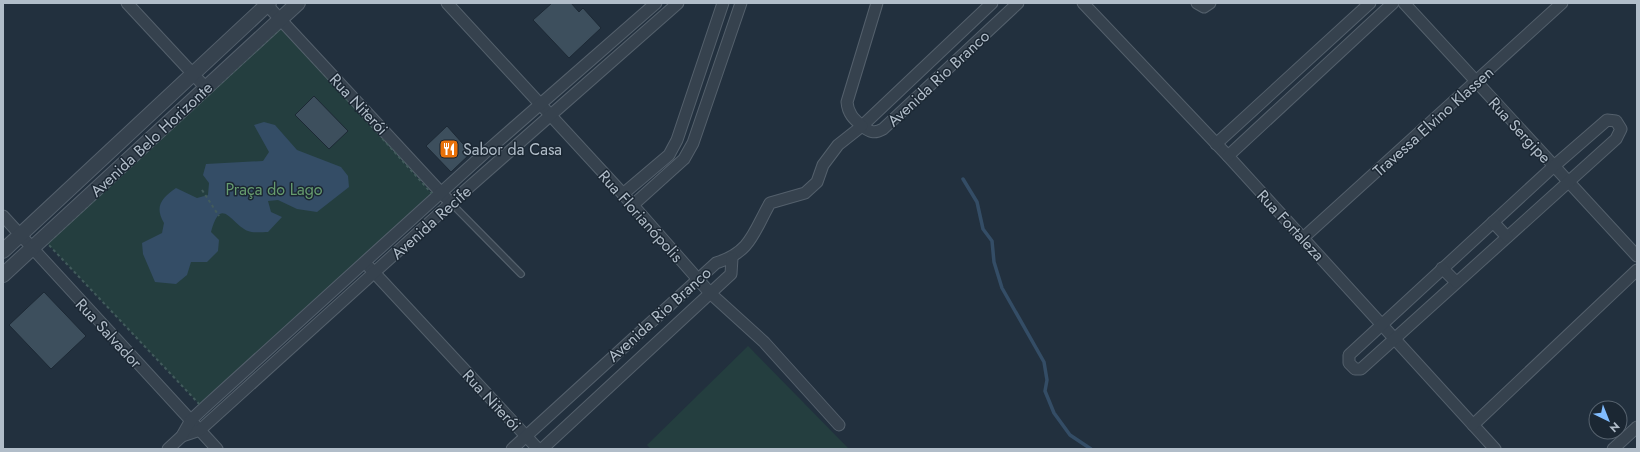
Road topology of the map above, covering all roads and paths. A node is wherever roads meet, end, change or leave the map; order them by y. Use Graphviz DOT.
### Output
graph roads {
  1 [pos="127,3"];
  2 [pos="298,3"];
  3 [pos="447,3"];
  4 [pos="656,3"];
  5 [pos="678,3"];
  6 [pos="723,3"];
  7 [pos="741,3"];
  8 [pos="877,3"];
  9 [pos="1018,3"];
  10 [pos="1083,3"];
  11 [pos="1196,3"];
  12 [pos="1210,3"];
  13 [pos="1370,3"];
  14 [pos="1393,3"];
  15 [pos="1404,3"];
  16 [pos="1562,3"];
  17 [pos="268,4"];
  18 [pos="990,4"];
  19 [pos="280,19"];
  20 [pos="1001,19"];
  21 [pos="946,47"];
  22 [pos="604,49"];
  23 [pos="1320,49"];
  24 [pos="958,59"];
  25 [pos="613,60"];
  26 [pos="1331,61"];
  27 [pos="193,75"];
  28 [pos="1476,83"];
  29 [pos="1281,85"];
  30 [pos="206,88"];
  31 [pos="1292,96"];
  32 [pos="540,104"];
  33 [pos="550,116"];
  34 [pos="862,126"];
  35 [pos="1216,144"];
  36 [pos="488,150"];
  37 [pos="1228,156"];
  38 [pos="498,162"];
  39 [pos="1554,166"];
  40 [pos="1569,182"];
  41 [pos="202,190"];
  42 [pos="442,193"];
  43 [pos="623,194"];
  44 [pos="451,203"];
  45 [pos="633,205"];
  46 [pos="3,216"];
  47 [pos="219,216"];
  48 [pos="1493,222"];
  49 [pos="21,235"];
  50 [pos="1507,237"];
  51 [pos="1304,238"];
  52 [pos="51,240"];
  53 [pos="32,248"];
  54 [pos="3,251"];
  55 [pos="1637,256"];
  56 [pos="732,258"];
  57 [pos="365,262"];
  58 [pos="1442,268"];
  59 [pos="1637,270"];
  60 [pos="374,273"];
  61 [pos="521,274"];
  62 [pos="3,275"];
  63 [pos="698,279"];
  64 [pos="1456,282"];
  65 [pos="710,293"];
  66 [pos="1381,323"];
  67 [pos="648,324"];
  68 [pos="662,338"];
  69 [pos="1394,338"];
  70 [pos="269,349"];
  71 [pos="278,359"];
  72 [pos="608,362"];
  73 [pos="621,376"];
  74 [pos="191,420"];
  75 [pos="839,425"];
  76 [pos="1473,425"];
  77 [pos="1637,426"];
  78 [pos="200,430"];
  79 [pos="182,436"];
  80 [pos="526,436"];
  81 [pos="168,449"];
  82 [pos="217,449"];
  83 [pos="512,449"];
  84 [pos="538,449"];
  85 [pos="542,449"];
  86 [pos="1496,449"];
  87 [pos="1613,449"];
  1 -- 27 [label="street"];
  2 -- 19 [label="street, Avenida Belo Horizonte"];
  3 -- 32 [label="street, Rua Florianópolis"];
  4 -- 22 [label="street, Avenida Recife"];
  5 -- 25 [label="street, Avenida Recife"];
  6 -- 43 [label="street"];
  7 -- 45 [label="street"];
  8 -- 34 [label="street"];
  9 -- 20 [label="street, Avenida Rio Branco"];
  10 -- 35 [label="street, Rua Fortaleza"];
  11 -- 12 [label="street"];
  13 -- 23 [label="street"];
  14 -- 26 [label="street"];
  15 -- 28 [label="street, Rua Sergipe"];
  16 -- 28 [label="street, Travessa Elvino Klassen"];
  17 -- 19 [label="street, Rua Niterói"];
  17 -- 27 [label="street, Avenida Belo Horizonte"];
  18 -- 20 [label="street"];
  18 -- 21 [label="street, Avenida Rio Branco"];
  19 -- 30 [label="street, Avenida Belo Horizonte"];
  19 -- 42 [label="street, Rua Niterói"];
  20 -- 24 [label="street, Avenida Rio Branco"];
  21 -- 24 [label="street"];
  21 -- 34 [label="street, Avenida Rio Branco"];
  22 -- 25 [label="street"];
  22 -- 32 [label="street, Avenida Recife"];
  23 -- 26 [label="street"];
  23 -- 29 [label="street"];
  24 -- 34 [label="street, Avenida Rio Branco"];
  25 -- 33 [label="street, Avenida Recife"];
  26 -- 31 [label="street"];
  27 -- 30 [label="street"];
  27 -- 49 [label="street, Avenida Belo Horizonte"];
  28 -- 39 [label="street, Rua Sergipe"];
  28 -- 51 [label="street, Travessa Elvino Klassen"];
  29 -- 31 [label="street"];
  29 -- 35 [label="street"];
  30 -- 53 [label="street, Avenida Belo Horizonte"];
  31 -- 37 [label="street"];
  32 -- 33 [label="street, Rua Florianópolis"];
  32 -- 36 [label="street, Avenida Recife"];
  33 -- 38 [label="street, Avenida Recife"];
  33 -- 43 [label="street, Rua Florianópolis"];
  34 -- 56 [label="street"];
  35 -- 37 [label="street, Rua Fortaleza"];
  36 -- 38 [label="street"];
  36 -- 42 [label="street, Avenida Recife"];
  37 -- 51 [label="street, Rua Fortaleza"];
  38 -- 44 [label="street, Avenida Recife"];
  39 -- 40 [label="street, Rua Sergipe"];
  39 -- 40 [label="street"];
  39 -- 48 [label="street"];
  40 -- 50 [label="street"];
  40 -- 55 [label="street, Rua Sergipe"];
  41 -- 47 [label="path"];
  42 -- 44 [label="street, Rua Niterói"];
  42 -- 57 [label="street, Avenida Recife"];
  43 -- 45 [label="street, Rua Florianópolis"];
  44 -- 60 [label="street, Avenida Recife"];
  44 -- 61 [label="lane"];
  45 -- 63 [label="street, Rua Florianópolis"];
  46 -- 49 [label="street, Rua Salvador"];
  48 -- 50 [label="street"];
  48 -- 58 [label="street"];
  49 -- 53 [label="street, Rua Salvador"];
  49 -- 54 [label="street, Avenida Belo Horizonte"];
  50 -- 64 [label="street"];
  51 -- 66 [label="street, Rua Fortaleza"];
  52 -- 52 [label="path"];
  53 -- 62 [label="street, Avenida Belo Horizonte"];
  53 -- 74 [label="street, Rua Salvador"];
  56 -- 63 [label="street, Avenida Rio Branco"];
  56 -- 65 [label="street, Avenida Rio Branco"];
  57 -- 60 [label="street, Rua Niterói"];
  57 -- 70 [label="street, Avenida Recife"];
  58 -- 64 [label="street"];
  58 -- 66 [label="street"];
  59 -- 76 [label="street"];
  60 -- 71 [label="street, Avenida Recife"];
  60 -- 80 [label="street, Rua Niterói"];
  63 -- 65 [label="street, Rua Florianópolis"];
  63 -- 67 [label="street, Avenida Rio Branco"];
  64 -- 69 [label="street"];
  65 -- 68 [label="street, Avenida Rio Branco"];
  65 -- 75 [label="street, Rua Florianópolis"];
  66 -- 69 [label="street, Rua Fortaleza"];
  66 -- 69 [label="street"];
  67 -- 68 [label="street"];
  67 -- 72 [label="street, Avenida Rio Branco"];
  68 -- 73 [label="street, Avenida Rio Branco"];
  69 -- 76 [label="street, Rua Fortaleza"];
  70 -- 71 [label="street"];
  70 -- 74 [label="street, Avenida Recife"];
  71 -- 78 [label="street, Avenida Recife"];
  72 -- 73 [label="street"];
  72 -- 80 [label="street, Avenida Rio Branco"];
  73 -- 85 [label="street, Avenida Rio Branco"];
  74 -- 78 [label="street, Rua Salvador"];
  74 -- 79 [label="street, Avenida Recife"];
  76 -- 86 [label="street, Rua Fortaleza"];
  77 -- 87 [label="street"];
  78 -- 79 [label="street, Avenida Recife"];
  78 -- 82 [label="street, Rua Salvador"];
  79 -- 81 [label="street, Avenida Recife"];
  80 -- 83 [label="street, Avenida Rio Branco"];
  80 -- 84 [label="street, Rua Niterói"];
}
